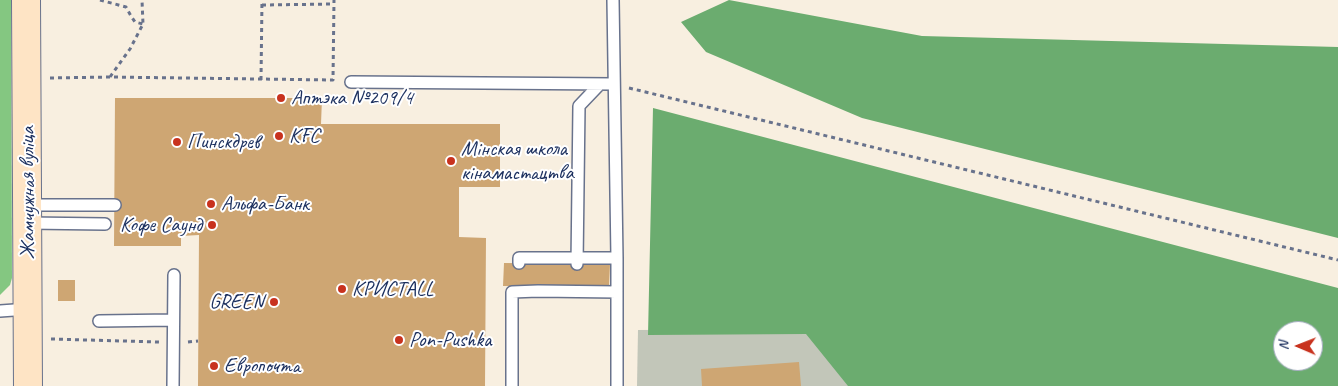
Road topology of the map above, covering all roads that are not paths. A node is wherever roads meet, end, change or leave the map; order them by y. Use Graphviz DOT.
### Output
graph roads {
  1 [pos="26,0"];
  2 [pos="613,0"];
  3 [pos="351,82"];
  4 [pos="600,84"];
  5 [pos="613,84"];
  6 [pos="115,206"];
  7 [pos="28,214"];
  8 [pos="106,224"];
  9 [pos="617,258"];
  10 [pos="577,261"];
  11 [pos="519,264"];
  12 [pos="174,275"];
  13 [pos="617,292"];
  14 [pos="28,309"];
  15 [pos="0,311"];
  16 [pos="173,320"];
  17 [pos="99,321"];
  18 [pos="28,386"];
  19 [pos="173,386"];
  20 [pos="512,386"];
  21 [pos="617,386"];
  1 -- 7 [label="main road, Жамчужная вуліца"];
  2 -- 5 [label="lane"];
  3 -- 4 [label="lane"];
  4 -- 5 [label="lane"];
  4 -- 10 [label="lane"];
  5 -- 9 [label="lane"];
  6 -- 7 [label="lane"];
  7 -- 8 [label="lane"];
  7 -- 14 [label="main road, Жамчужная вуліца"];
  9 -- 10 [label="lane"];
  9 -- 13 [label="lane"];
  10 -- 11 [label="lane"];
  12 -- 16 [label="lane"];
  13 -- 20 [label="lane"];
  13 -- 21 [label="lane"];
  14 -- 15 [label="lane"];
  14 -- 18 [label="main road, Жамчужная вуліца"];
  16 -- 17 [label="lane"];
  16 -- 19 [label="lane"];
}
